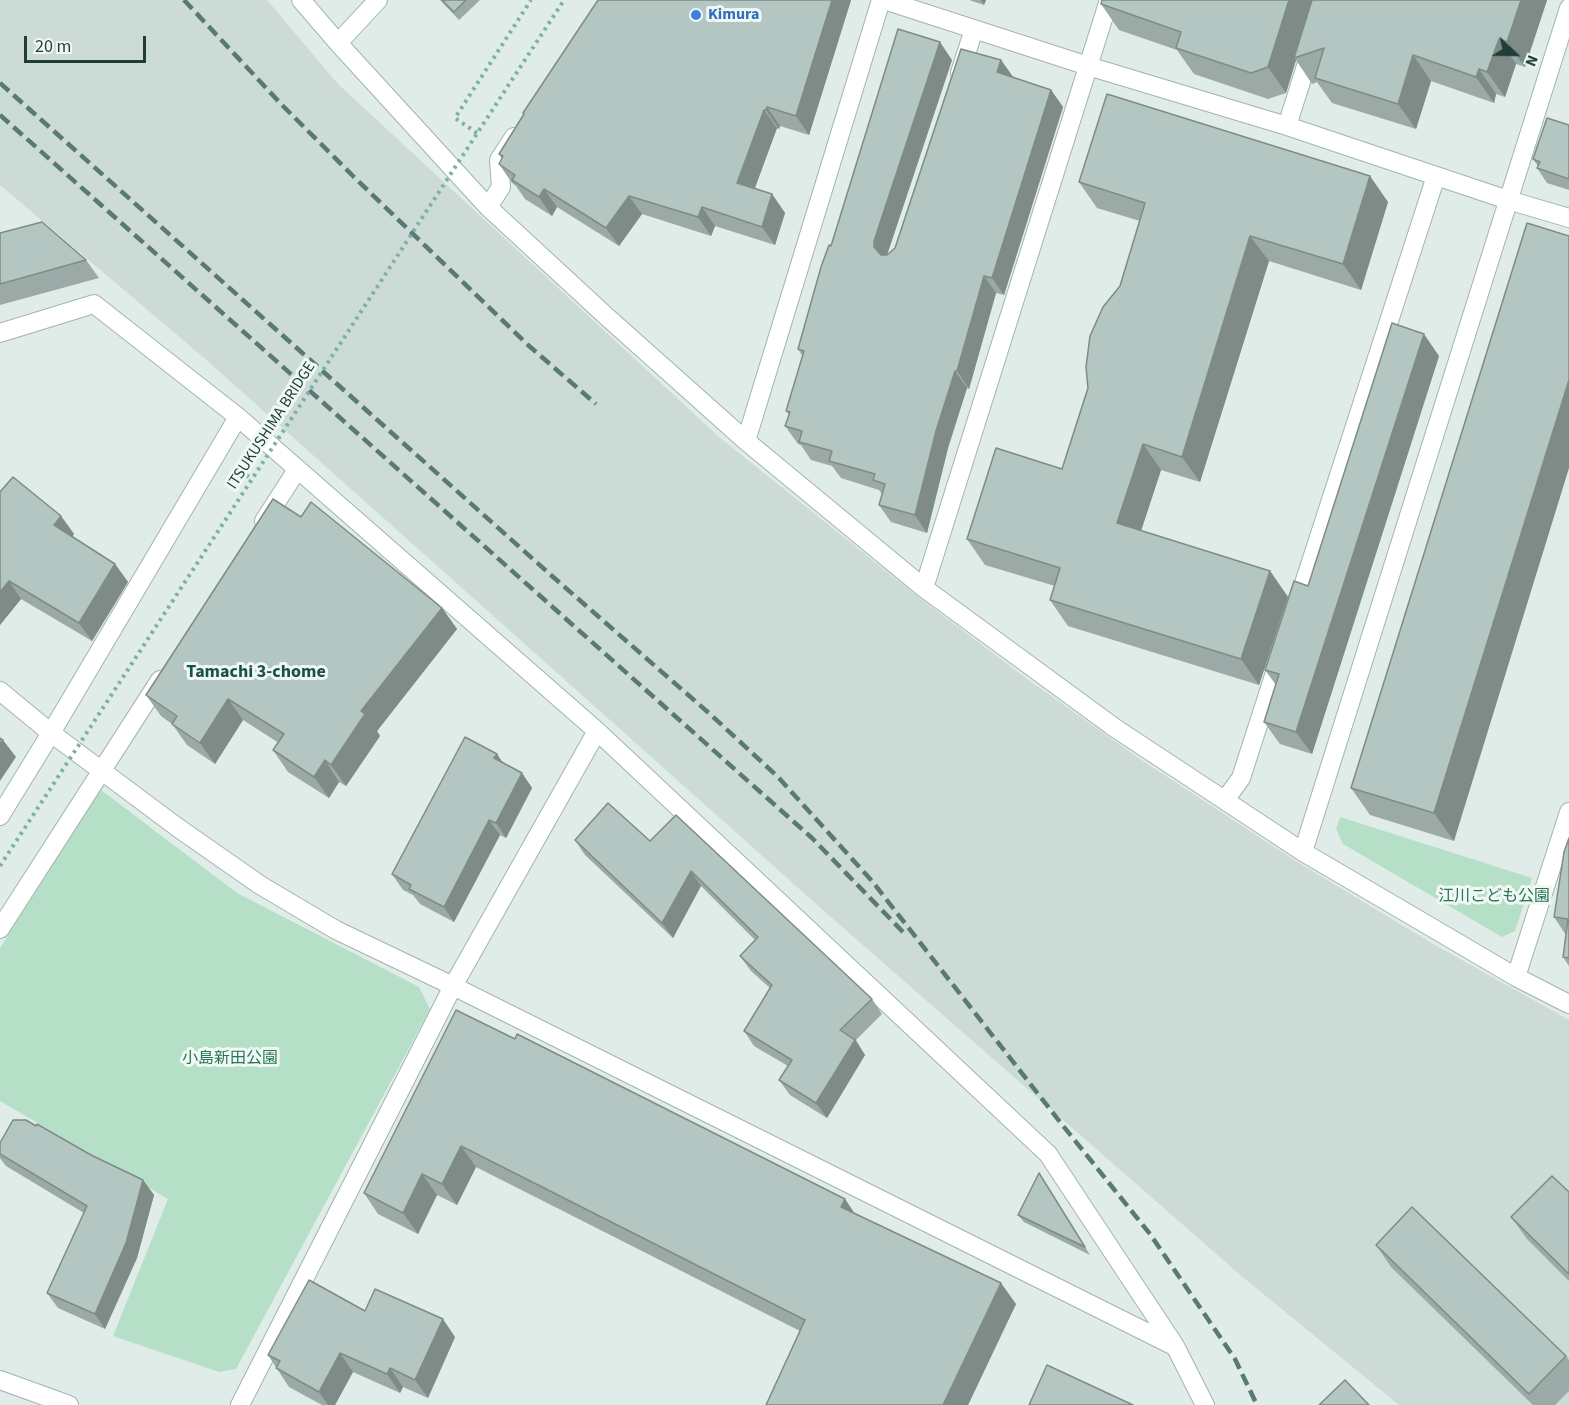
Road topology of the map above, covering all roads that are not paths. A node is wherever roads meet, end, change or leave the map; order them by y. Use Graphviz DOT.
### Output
graph roads {
  1 [pos="301,0"];
  2 [pos="378,0"];
  3 [pos="883,0"];
  4 [pos="1109,0"];
  5 [pos="1569,8"];
  6 [pos="974,29"];
  7 [pos="1316,33"];
  8 [pos="338,43"];
  9 [pos="1088,66"];
  10 [pos="953,91"];
  11 [pos="525,120"];
  12 [pos="1287,126"];
  13 [pos="1436,176"];
  14 [pos="1509,200"];
  15 [pos="488,207"];
  16 [pos="1569,218"];
  17 [pos="0,333"];
  18 [pos="238,417"];
  19 [pos="747,441"];
  20 [pos="297,470"];
  21 [pos="251,540"];
  22 [pos="924,588"];
  23 [pos="173,661"];
  24 [pos="0,691"];
  25 [pos="597,731"];
  26 [pos="51,733"];
  27 [pos="101,771"];
  28 [pos="1225,800"];
  29 [pos="1569,812"];
  30 [pos="0,816"];
  31 [pos="1303,852"];
  32 [pos="0,928"];
  33 [pos="1516,977"];
  34 [pos="453,986"];
  35 [pos="1569,1004"];
  36 [pos="1175,1346"];
  37 [pos="0,1380"];
  38 [pos="69,1405"];
  39 [pos="240,1405"];
  40 [pos="1205,1405"];
  1 -- 8 [label="street"];
  2 -- 8 [label="street"];
  3 -- 6 [label="street"];
  3 -- 19 [label="street"];
  4 -- 9 [label="street"];
  5 -- 14 [label="street"];
  6 -- 9 [label="street"];
  6 -- 10 [label="street"];
  7 -- 12 [label="street"];
  8 -- 15 [label="street"];
  9 -- 12 [label="street"];
  9 -- 22 [label="street"];
  11 -- 15 [label="street"];
  12 -- 13 [label="street"];
  13 -- 14 [label="street"];
  13 -- 28 [label="street"];
  14 -- 16 [label="street"];
  14 -- 31 [label="street"];
  15 -- 19 [label="street"];
  17 -- 18 [label="street"];
  18 -- 20 [label="street"];
  18 -- 26 [label="street"];
  19 -- 22 [label="street"];
  20 -- 21 [label="street"];
  20 -- 25 [label="street"];
  22 -- 28 [label="street"];
  23 -- 27 [label="street"];
  24 -- 26 [label="street"];
  25 -- 34 [label="street"];
  25 -- 36 [label="street"];
  26 -- 27 [label="street"];
  26 -- 30 [label="street"];
  27 -- 32 [label="street"];
  27 -- 34 [label="street"];
  28 -- 31 [label="street"];
  29 -- 33 [label="street"];
  31 -- 33 [label="street"];
  33 -- 35 [label="street"];
  34 -- 36 [label="street"];
  34 -- 39 [label="street"];
  36 -- 40 [label="street"];
  37 -- 38 [label="street"];
}
